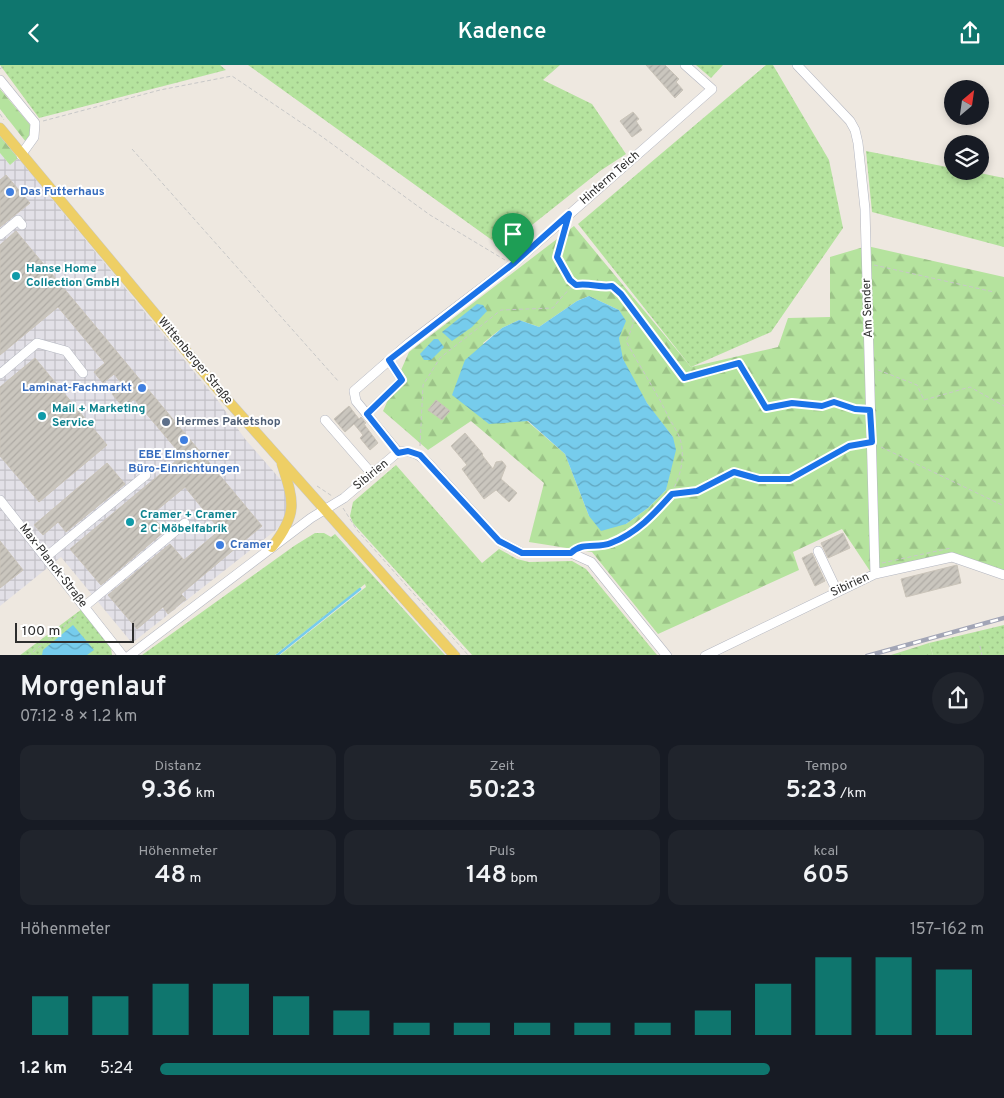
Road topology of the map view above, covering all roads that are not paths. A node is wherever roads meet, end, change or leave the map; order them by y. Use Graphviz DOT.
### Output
graph roads {
  1 [pos="685,65"];
  2 [pos="797,65"];
  3 [pos="0,80"];
  4 [pos="3,125"];
  5 [pos="21,155"];
  6 [pos="22,225"];
  7 [pos="0,235"];
  8 [pos="389,360"];
  9 [pos="84,373"];
  10 [pos="0,374"];
  11 [pos="367,414"];
  12 [pos="325,420"];
  13 [pos="398,453"];
  14 [pos="280,458"];
  15 [pos="372,474"];
  16 [pos="146,475"];
  17 [pos="0,500"];
  18 [pos="325,509"];
  19 [pos="185,523"];
  20 [pos="272,547"];
  21 [pos="818,551"];
  22 [pos="46,557"];
  23 [pos="875,574"];
  24 [pos="1004,575"];
  25 [pos="837,591"];
  26 [pos="86,607"];
  27 [pos="123,655"];
  28 [pos="129,655"];
  29 [pos="455,655"];
  30 [pos="667,655"];
  31 [pos="706,655"];
  1 -- 8 [label="street, Hinterm Teich"];
  2 -- 23 [label="street, Am Sender"];
  3 -- 5 [label="street"];
  4 -- 5 [label="main road, Wittenberger Straße"];
  5 -- 14 [label="main road, Wittenberger Straße"];
  6 -- 7 [label="street"];
  8 -- 11 [label="street"];
  8 -- 11 [label="street, Hinterm Teich"];
  9 -- 10 [label="street"];
  11 -- 13 [label="street, Hinterm Teich"];
  12 -- 15 [label="street"];
  13 -- 15 [label="street, Sibirien"];
  13 -- 30 [label="street, Sibirien"];
  14 -- 18 [label="main road, Wittenberger Straße"];
  14 -- 20 [label="main road"];
  15 -- 18 [label="street, Sibirien"];
  16 -- 22 [label="street"];
  17 -- 22 [label="street, Max-Planck-Straße"];
  18 -- 20 [label="street, Sibirien"];
  18 -- 29 [label="main road, Wittenberger Straße"];
  19 -- 26 [label="street"];
  20 -- 28 [label="street, Sibirien"];
  21 -- 25 [label="street"];
  22 -- 26 [label="street, Max-Planck-Straße"];
  23 -- 24 [label="street, Sibirien"];
  23 -- 25 [label="street, Sibirien"];
  25 -- 31 [label="street, Sibirien"];
  26 -- 27 [label="street, Max-Planck-Straße"];
}
